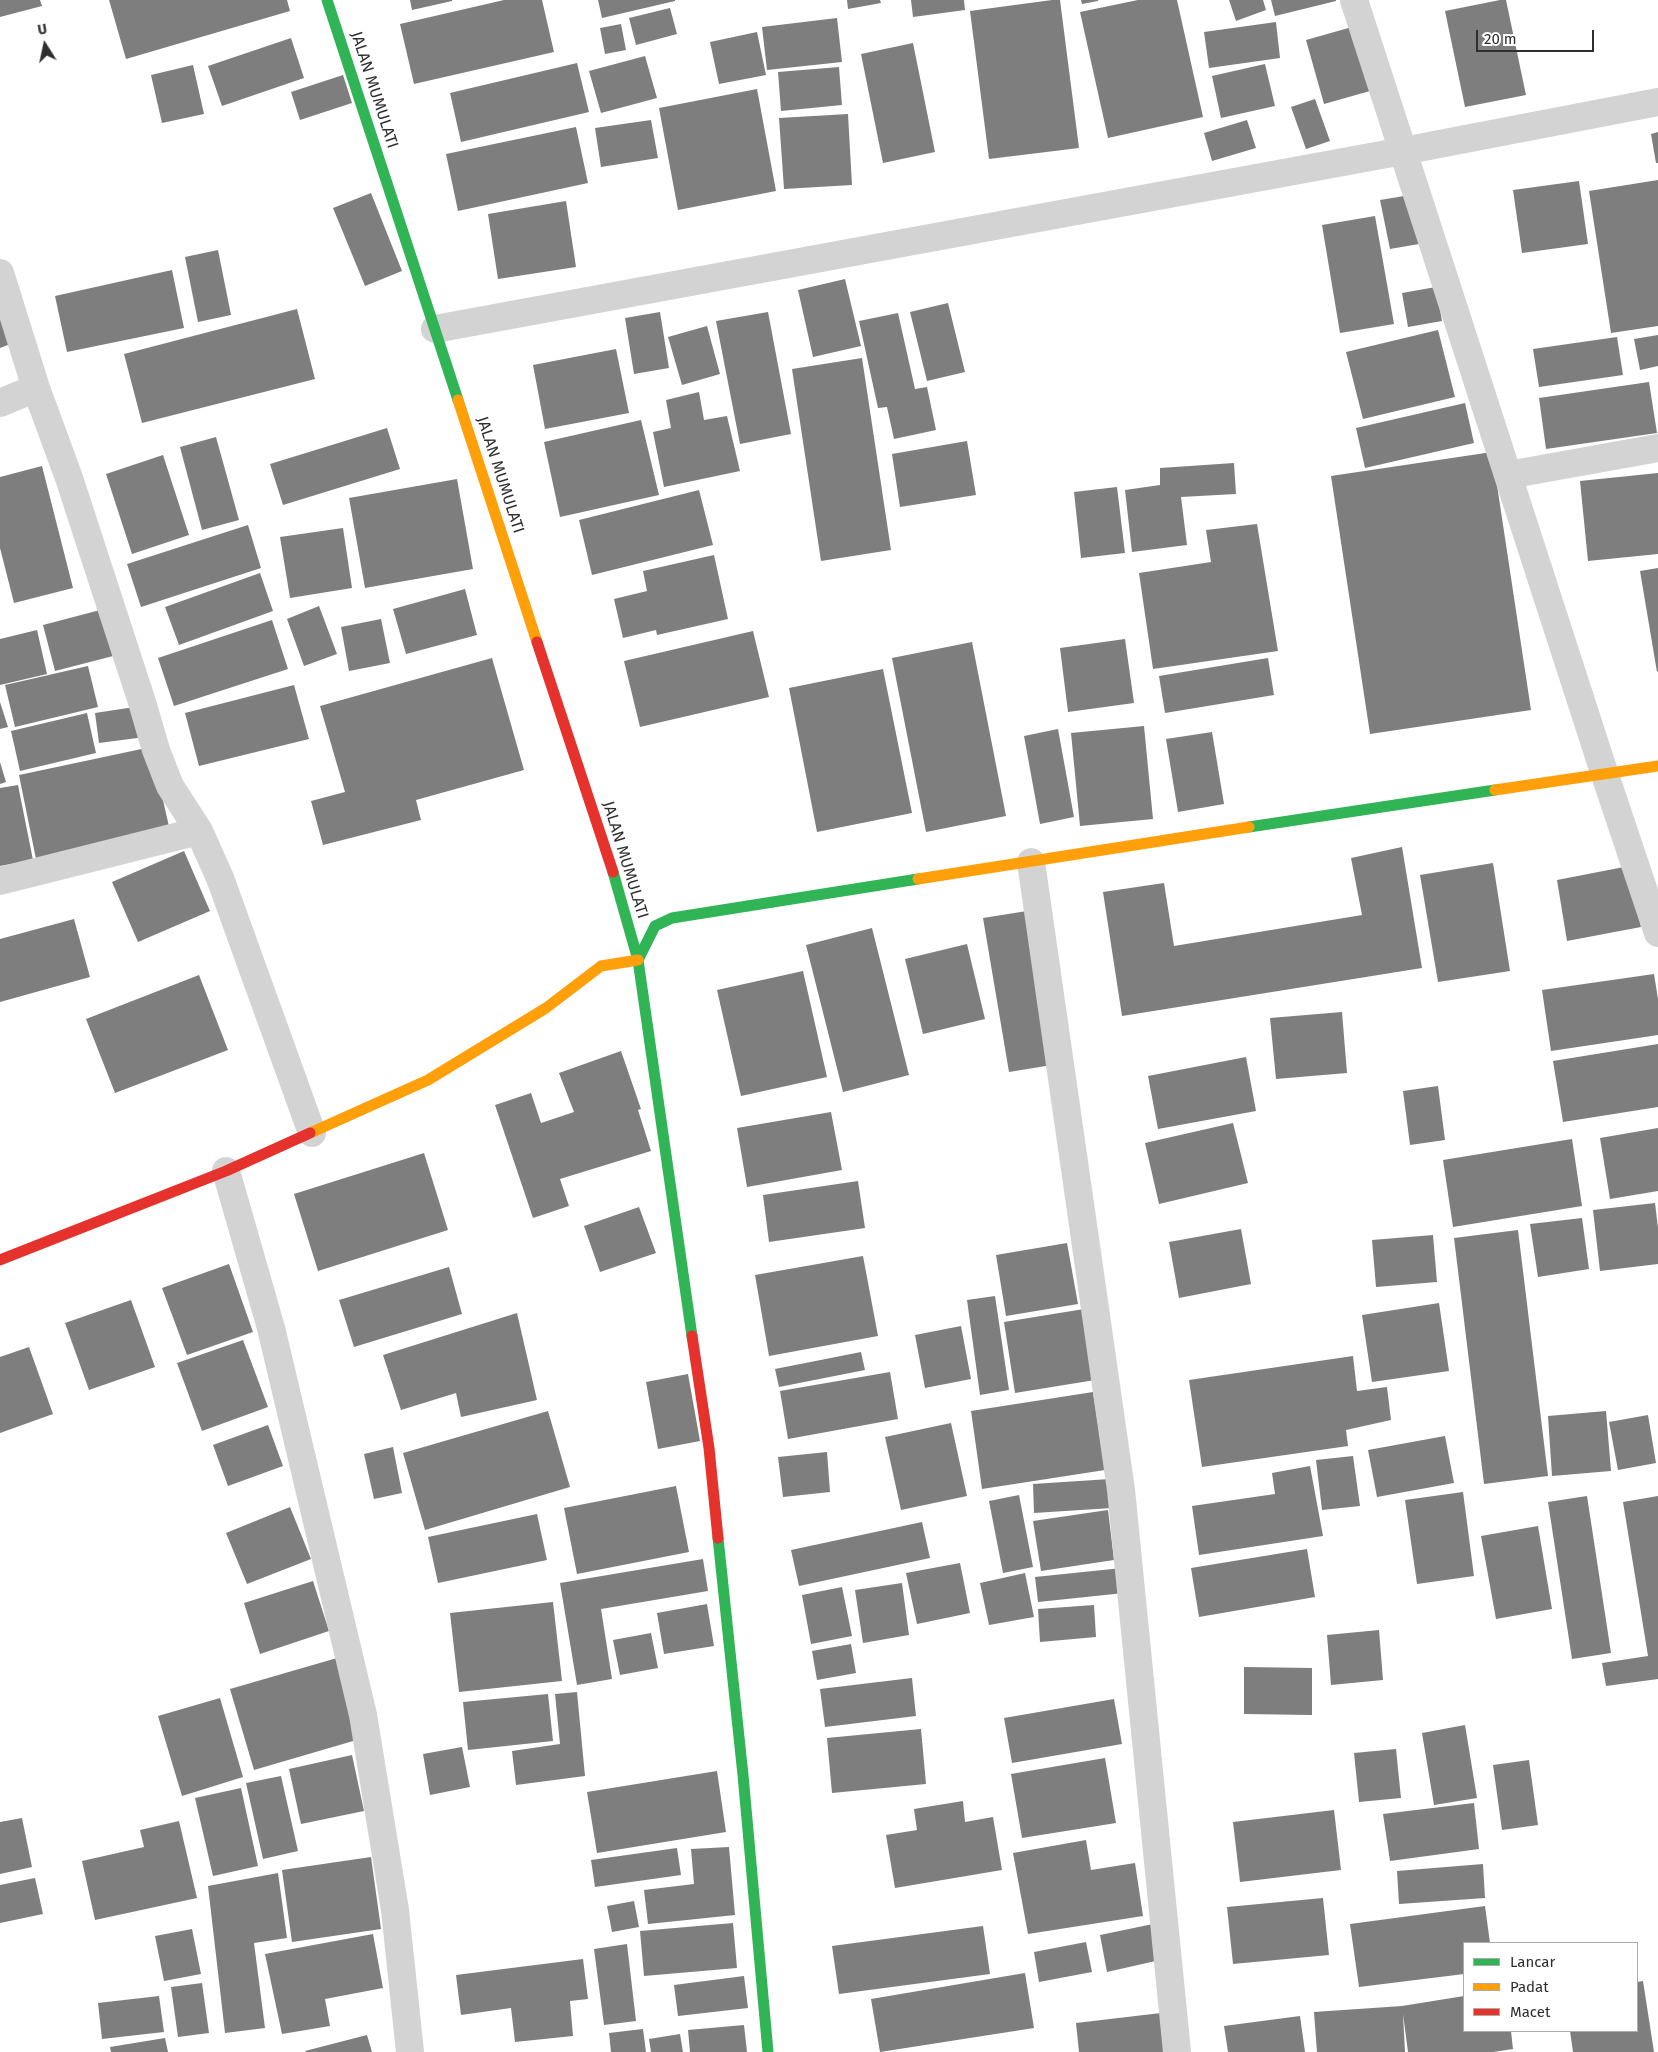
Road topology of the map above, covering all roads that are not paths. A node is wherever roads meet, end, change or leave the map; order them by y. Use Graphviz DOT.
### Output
graph roads {
  1 [pos="327,0"];
  2 [pos="1354,0"];
  3 [pos="1658,102"];
  4 [pos="1403,151"];
  5 [pos="0,273"];
  6 [pos="435,329"];
  7 [pos="36,388"];
  8 [pos="0,403"];
  9 [pos="1658,448"];
  10 [pos="1508,475"];
  11 [pos="1658,766"];
  12 [pos="1604,775"];
  13 [pos="199,831"];
  14 [pos="1030,862"];
  15 [pos="0,881"];
  16 [pos="1658,933"];
  17 [pos="638,960"];
  18 [pos="312,1133"];
  19 [pos="226,1172"];
  20 [pos="0,1260"];
  21 [pos="410,2052"];
  22 [pos="768,2052"];
  23 [pos="1177,2052"];
  1 -- 6 [label="street, JALAN MUMULATI"];
  2 -- 4 [label="street"];
  3 -- 4 [label="street"];
  4 -- 6 [label="street"];
  4 -- 10 [label="street"];
  5 -- 7 [label="street"];
  6 -- 17 [label="street, JALAN MUMULATI"];
  7 -- 8 [label="street"];
  7 -- 13 [label="street"];
  9 -- 10 [label="street"];
  10 -- 12 [label="street"];
  11 -- 12 [label="street"];
  12 -- 14 [label="street"];
  12 -- 16 [label="street"];
  13 -- 15 [label="street"];
  13 -- 18 [label="street"];
  14 -- 17 [label="street"];
  14 -- 23 [label="street"];
  17 -- 18 [label="street"];
  17 -- 22 [label="street, JALAN MUMULATI"];
  18 -- 19 [label="street"];
  19 -- 20 [label="street"];
  19 -- 21 [label="street"];
}
